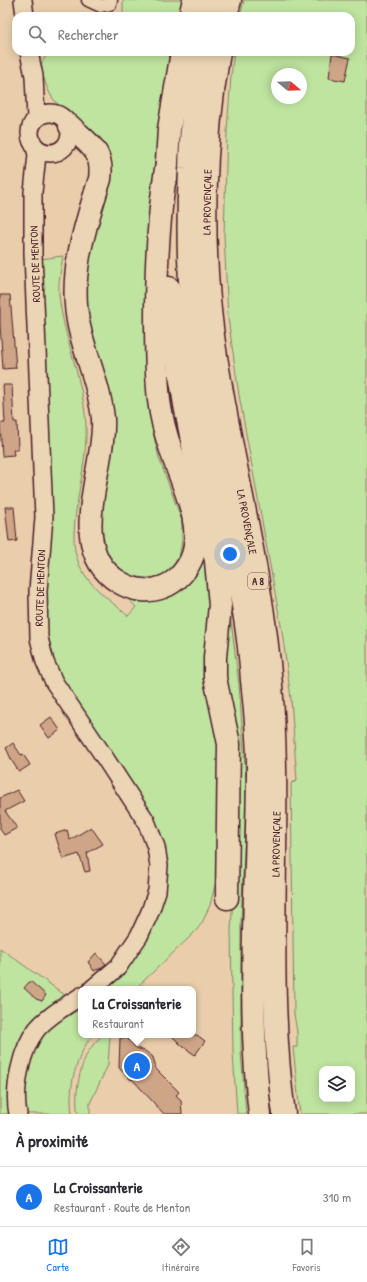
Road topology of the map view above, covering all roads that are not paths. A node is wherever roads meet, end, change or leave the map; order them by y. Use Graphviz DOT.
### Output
graph roads {
  1 [pos="23,0"];
  2 [pos="88,0"];
  3 [pos="111,0"];
  4 [pos="194,0"];
  5 [pos="211,0"];
  6 [pos="230,0"];
  7 [pos="24,12"];
  8 [pos="191,12"];
  9 [pos="209,12"];
  10 [pos="227,12"];
  11 [pos="30,56"];
  12 [pos="181,56"];
  13 [pos="200,56"];
  14 [pos="218,56"];
  15 [pos="34,76"];
  16 [pos="36,118"];
  17 [pos="63,120"];
  18 [pos="35,147"];
  19 [pos="55,153"];
  20 [pos="167,163"];
  21 [pos="34,204"];
  22 [pos="227,898"];
  23 [pos="96,986"];
  24 [pos="78,998"];
  25 [pos="18,1114"];
  26 [pos="260,1114"];
  27 [pos="284,1114"];
  1 -- 7 [label="main road"];
  2 -- 3 [label="street"];
  4 -- 8 [label="highway"];
  5 -- 9 [label="highway"];
  6 -- 10 [label="highway"];
  11 -- 15 [label="main road"];
  12 -- 20 [label="highway"];
  13 -- 26 [label="highway, LA PROVENÇALE / A 8"];
  14 -- 27 [label="highway, LA PROVENÇALE / A 8"];
  15 -- 16 [label="main road"];
  15 -- 17 [label="main road"];
  16 -- 17 [label="main road"];
  16 -- 18 [label="main road"];
  17 -- 19 [label="main road"];
  17 -- 20 [label="highway"];
  18 -- 19 [label="main road"];
  18 -- 21 [label="main road, ROUTE DE MENTON"];
  19 -- 21 [label="main road, ROUTE DE MENTON"];
  20 -- 22 [label="highway"];
  21 -- 23 [label="main road, ROUTE DE MENTON"];
  24 -- 25 [label="main road"];
}
